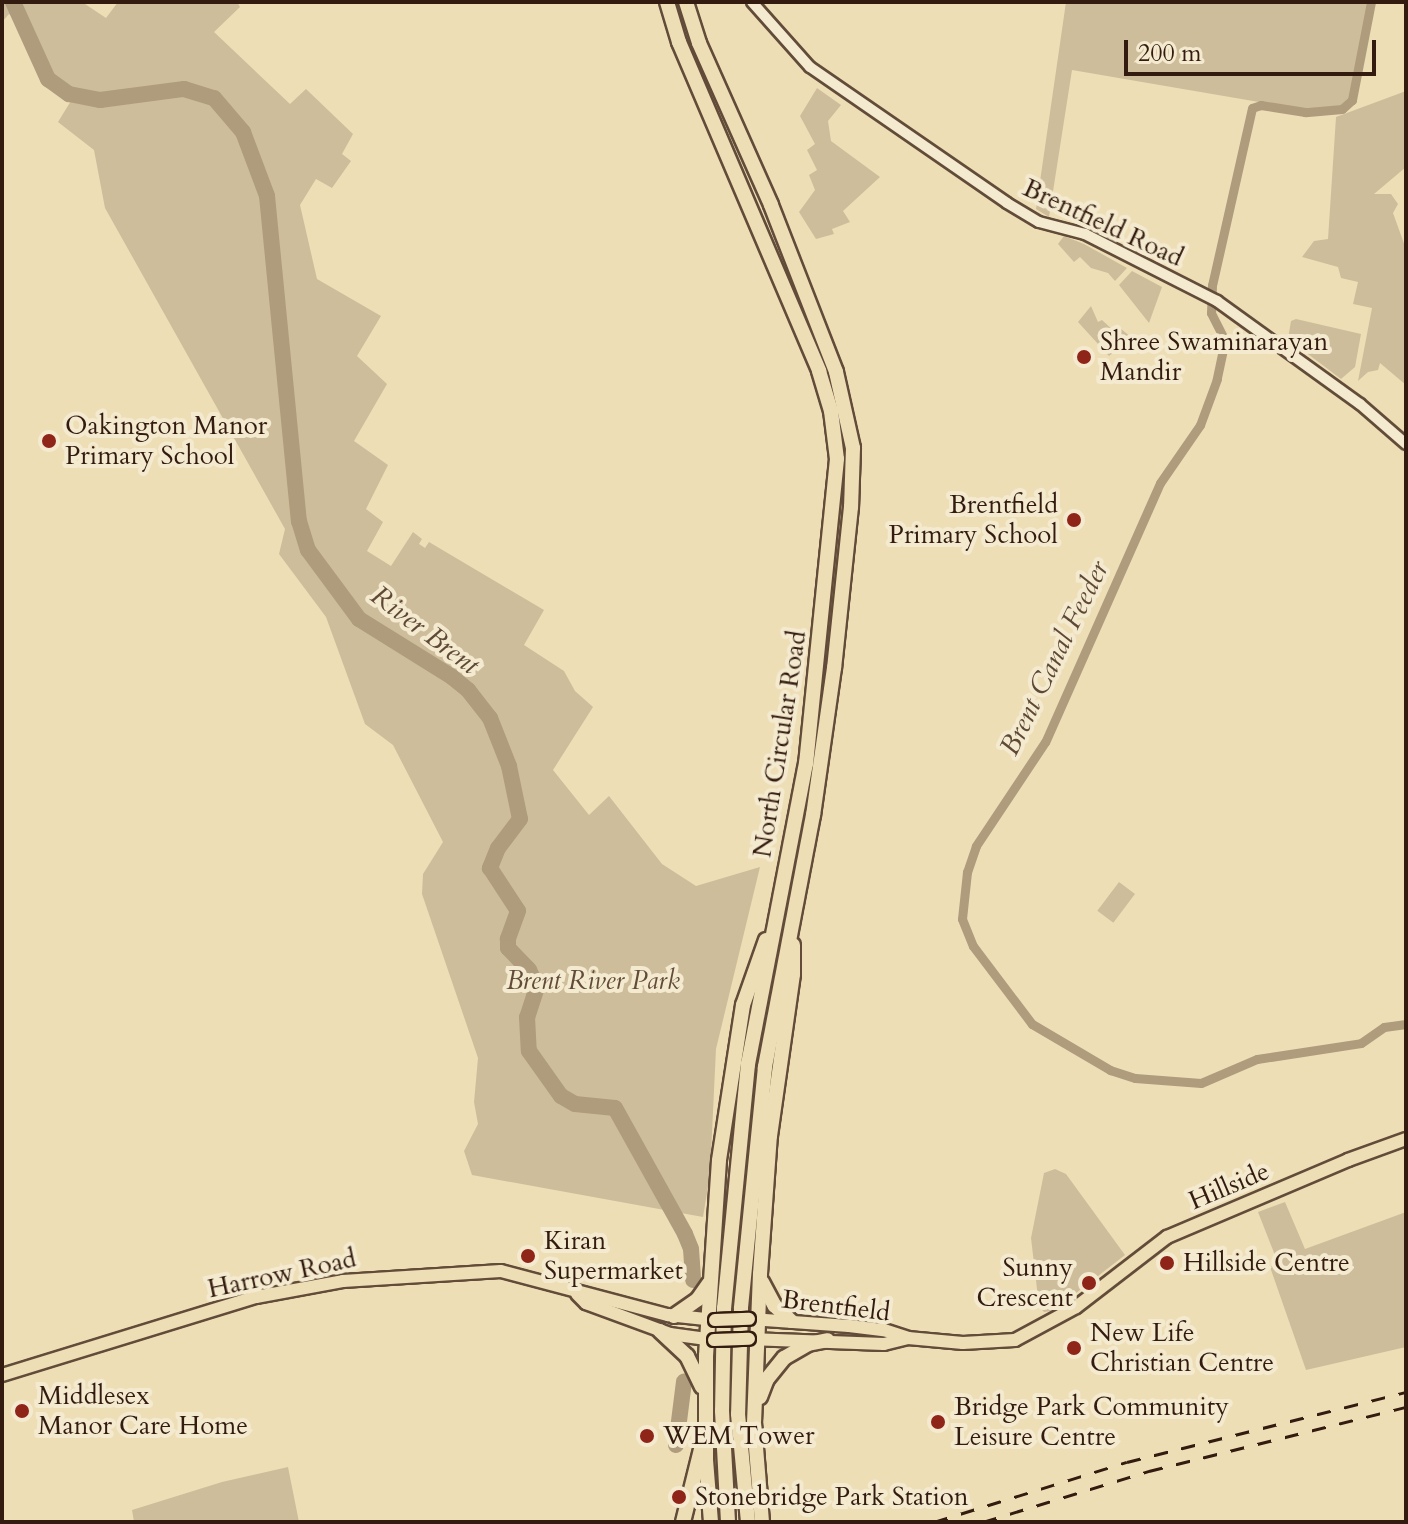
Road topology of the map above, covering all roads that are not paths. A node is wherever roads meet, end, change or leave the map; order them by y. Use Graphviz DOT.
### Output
graph roads {
  1 [pos="667,2"];
  2 [pos="686,2"];
  3 [pos="752,2"];
  4 [pos="1406,444"];
  5 [pos="776,918"];
  6 [pos="792,921"];
  7 [pos="1406,1139"];
  8 [pos="760,1274"];
  9 [pos="709,1283"];
  10 [pos="577,1294"];
  11 [pos="1085,1300"];
  12 [pos="674,1316"];
  13 [pos="754,1319"];
  14 [pos="711,1320"];
  15 [pos="791,1321"];
  16 [pos="660,1331"];
  17 [pos="908,1338"];
  18 [pos="754,1339"];
  19 [pos="710,1340"];
  20 [pos="828,1340"];
  21 [pos="2,1375"];
  22 [pos="705,1395"];
  23 [pos="754,1423"];
  24 [pos="706,1426"];
  25 [pos="683,1522"];
  26 [pos="711,1522"];
  27 [pos="728,1522"];
  28 [pos="748,1522"];
  29 [pos="762,1522"];
  1 -- 5 [label="highway, North Circular Road"];
  2 -- 6 [label="highway, North Circular Road"];
  3 -- 4 [label="street, Brentfield Road"];
  5 -- 9 [label="highway"];
  5 -- 27 [label="highway, North Circular Road"];
  6 -- 8 [label="highway"];
  6 -- 28 [label="highway, North Circular Road"];
  7 -- 11 [label="main road, Hillside"];
  8 -- 13 [label="highway"];
  8 -- 15 [label="highway"];
  9 -- 12 [label="highway"];
  9 -- 14 [label="highway"];
  10 -- 12 [label="main road, Harrow Road"];
  10 -- 16 [label="main road, Harrow Road"];
  10 -- 21 [label="main road, Harrow Road"];
  11 -- 17 [label="main road, Brentfield"];
  12 -- 14 [label="main road, Harrow Road"];
  13 -- 14 [label="main road, Harrow Road, bridge"];
  13 -- 15 [label="main road, Brentfield"];
  13 -- 18 [label="highway"];
  14 -- 19 [label="highway"];
  15 -- 17 [label="main road, Brentfield"];
  16 -- 19 [label="main road, Harrow Road"];
  16 -- 22 [label="highway"];
  17 -- 20 [label="main road, Brentfield"];
  18 -- 19 [label="main road, Harrow Road, bridge"];
  18 -- 20 [label="main road, Brentfield"];
  18 -- 23 [label="highway"];
  19 -- 22 [label="highway"];
  20 -- 23 [label="highway"];
  22 -- 24 [label="highway"];
  23 -- 29 [label="highway"];
  24 -- 25 [label="highway"];
  24 -- 26 [label="highway"];
}
